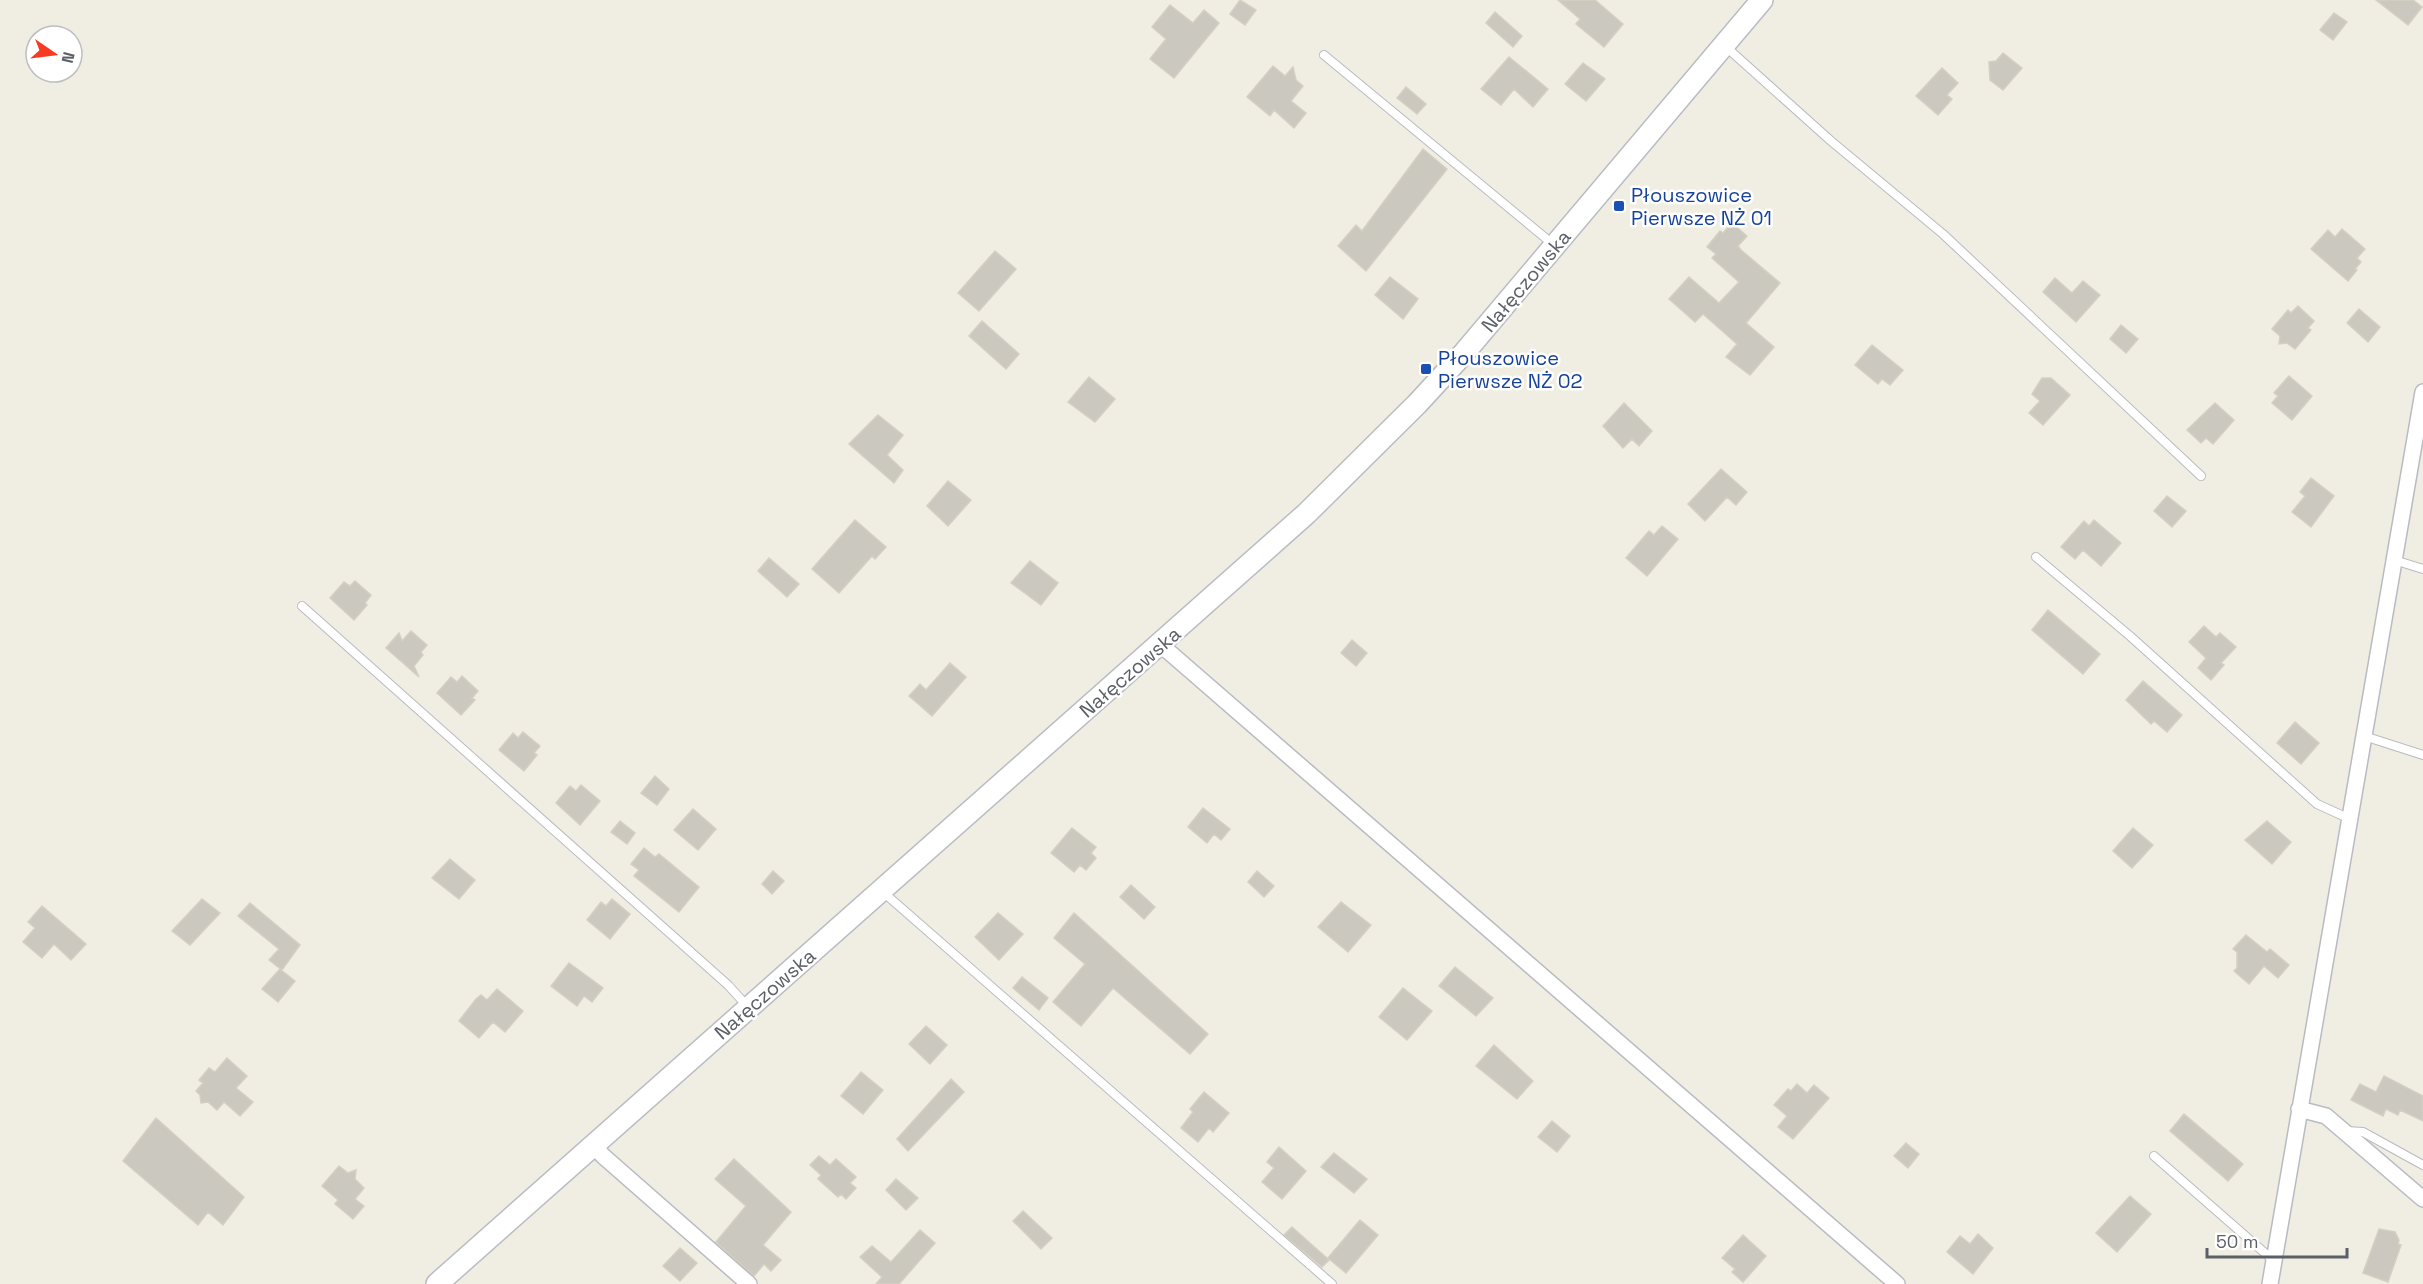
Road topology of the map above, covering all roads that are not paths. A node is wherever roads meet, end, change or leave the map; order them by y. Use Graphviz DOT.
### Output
graph roads {
  1 [pos="1762,0"];
  2 [pos="1724,45"];
  3 [pos="1324,55"];
  4 [pos="1556,246"];
  5 [pos="2423,392"];
  6 [pos="2201,476"];
  7 [pos="2036,557"];
  8 [pos="2394,560"];
  9 [pos="2423,569"];
  10 [pos="302,606"];
  11 [pos="1161,645"];
  12 [pos="2364,736"];
  13 [pos="2423,755"];
  14 [pos="2350,819"];
  15 [pos="883,890"];
  16 [pos="749,1008"];
  17 [pos="2299,1109"];
  18 [pos="2344,1131"];
  19 [pos="595,1145"];
  20 [pos="2154,1156"];
  21 [pos="2423,1165"];
  22 [pos="2423,1198"];
  23 [pos="2274,1261"];
  24 [pos="437,1284"];
  25 [pos="749,1284"];
  26 [pos="1332,1284"];
  27 [pos="1897,1284"];
  28 [pos="2270,1284"];
  1 -- 2 [label="main road, Nałęczowska"];
  2 -- 4 [label="main road, Nałęczowska"];
  2 -- 6 [label="lane"];
  3 -- 4 [label="lane"];
  4 -- 11 [label="main road, Nałęczowska"];
  5 -- 8 [label="street"];
  7 -- 14 [label="lane"];
  8 -- 9 [label="lane"];
  8 -- 12 [label="street"];
  10 -- 16 [label="lane"];
  11 -- 15 [label="main road, Nałęczowska"];
  11 -- 27 [label="street"];
  12 -- 13 [label="lane"];
  12 -- 14 [label="street"];
  14 -- 17 [label="street"];
  15 -- 16 [label="main road, Nałęczowska"];
  15 -- 26 [label="lane"];
  16 -- 19 [label="main road, Nałęczowska"];
  17 -- 18 [label="street"];
  17 -- 23 [label="street"];
  18 -- 21 [label="lane"];
  18 -- 22 [label="street"];
  19 -- 24 [label="main road, Nałęczowska"];
  19 -- 25 [label="street"];
  20 -- 23 [label="lane"];
  23 -- 28 [label="street"];
}
